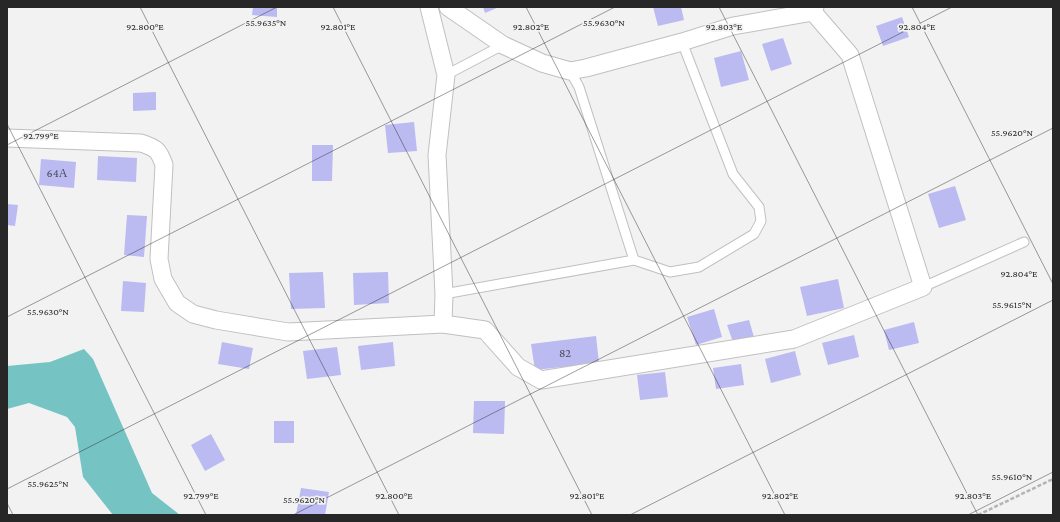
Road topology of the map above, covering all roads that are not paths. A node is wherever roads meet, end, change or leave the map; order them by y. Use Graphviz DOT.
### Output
graph roads {
  1 [pos="429,7"];
  2 [pos="448,7"];
  3 [pos="814,9"];
  4 [pos="682,42"];
  5 [pos="502,45"];
  6 [pos="570,71"];
  7 [pos="446,75"];
  8 [pos="7,138"];
  9 [pos="1024,242"];
  10 [pos="634,260"];
  11 [pos="923,287"];
  12 [pos="444,294"];
  13 [pos="443,324"];
  1 -- 7 [label="street"];
  2 -- 5 [label="street"];
  3 -- 4 [label="street"];
  3 -- 11 [label="street"];
  4 -- 6 [label="street"];
  4 -- 10 [label="lane"];
  5 -- 6 [label="street"];
  5 -- 7 [label="lane"];
  6 -- 10 [label="lane"];
  7 -- 12 [label="street"];
  8 -- 13 [label="street"];
  9 -- 11 [label="lane"];
  10 -- 12 [label="lane"];
  11 -- 13 [label="street"];
  12 -- 13 [label="street"];
}
